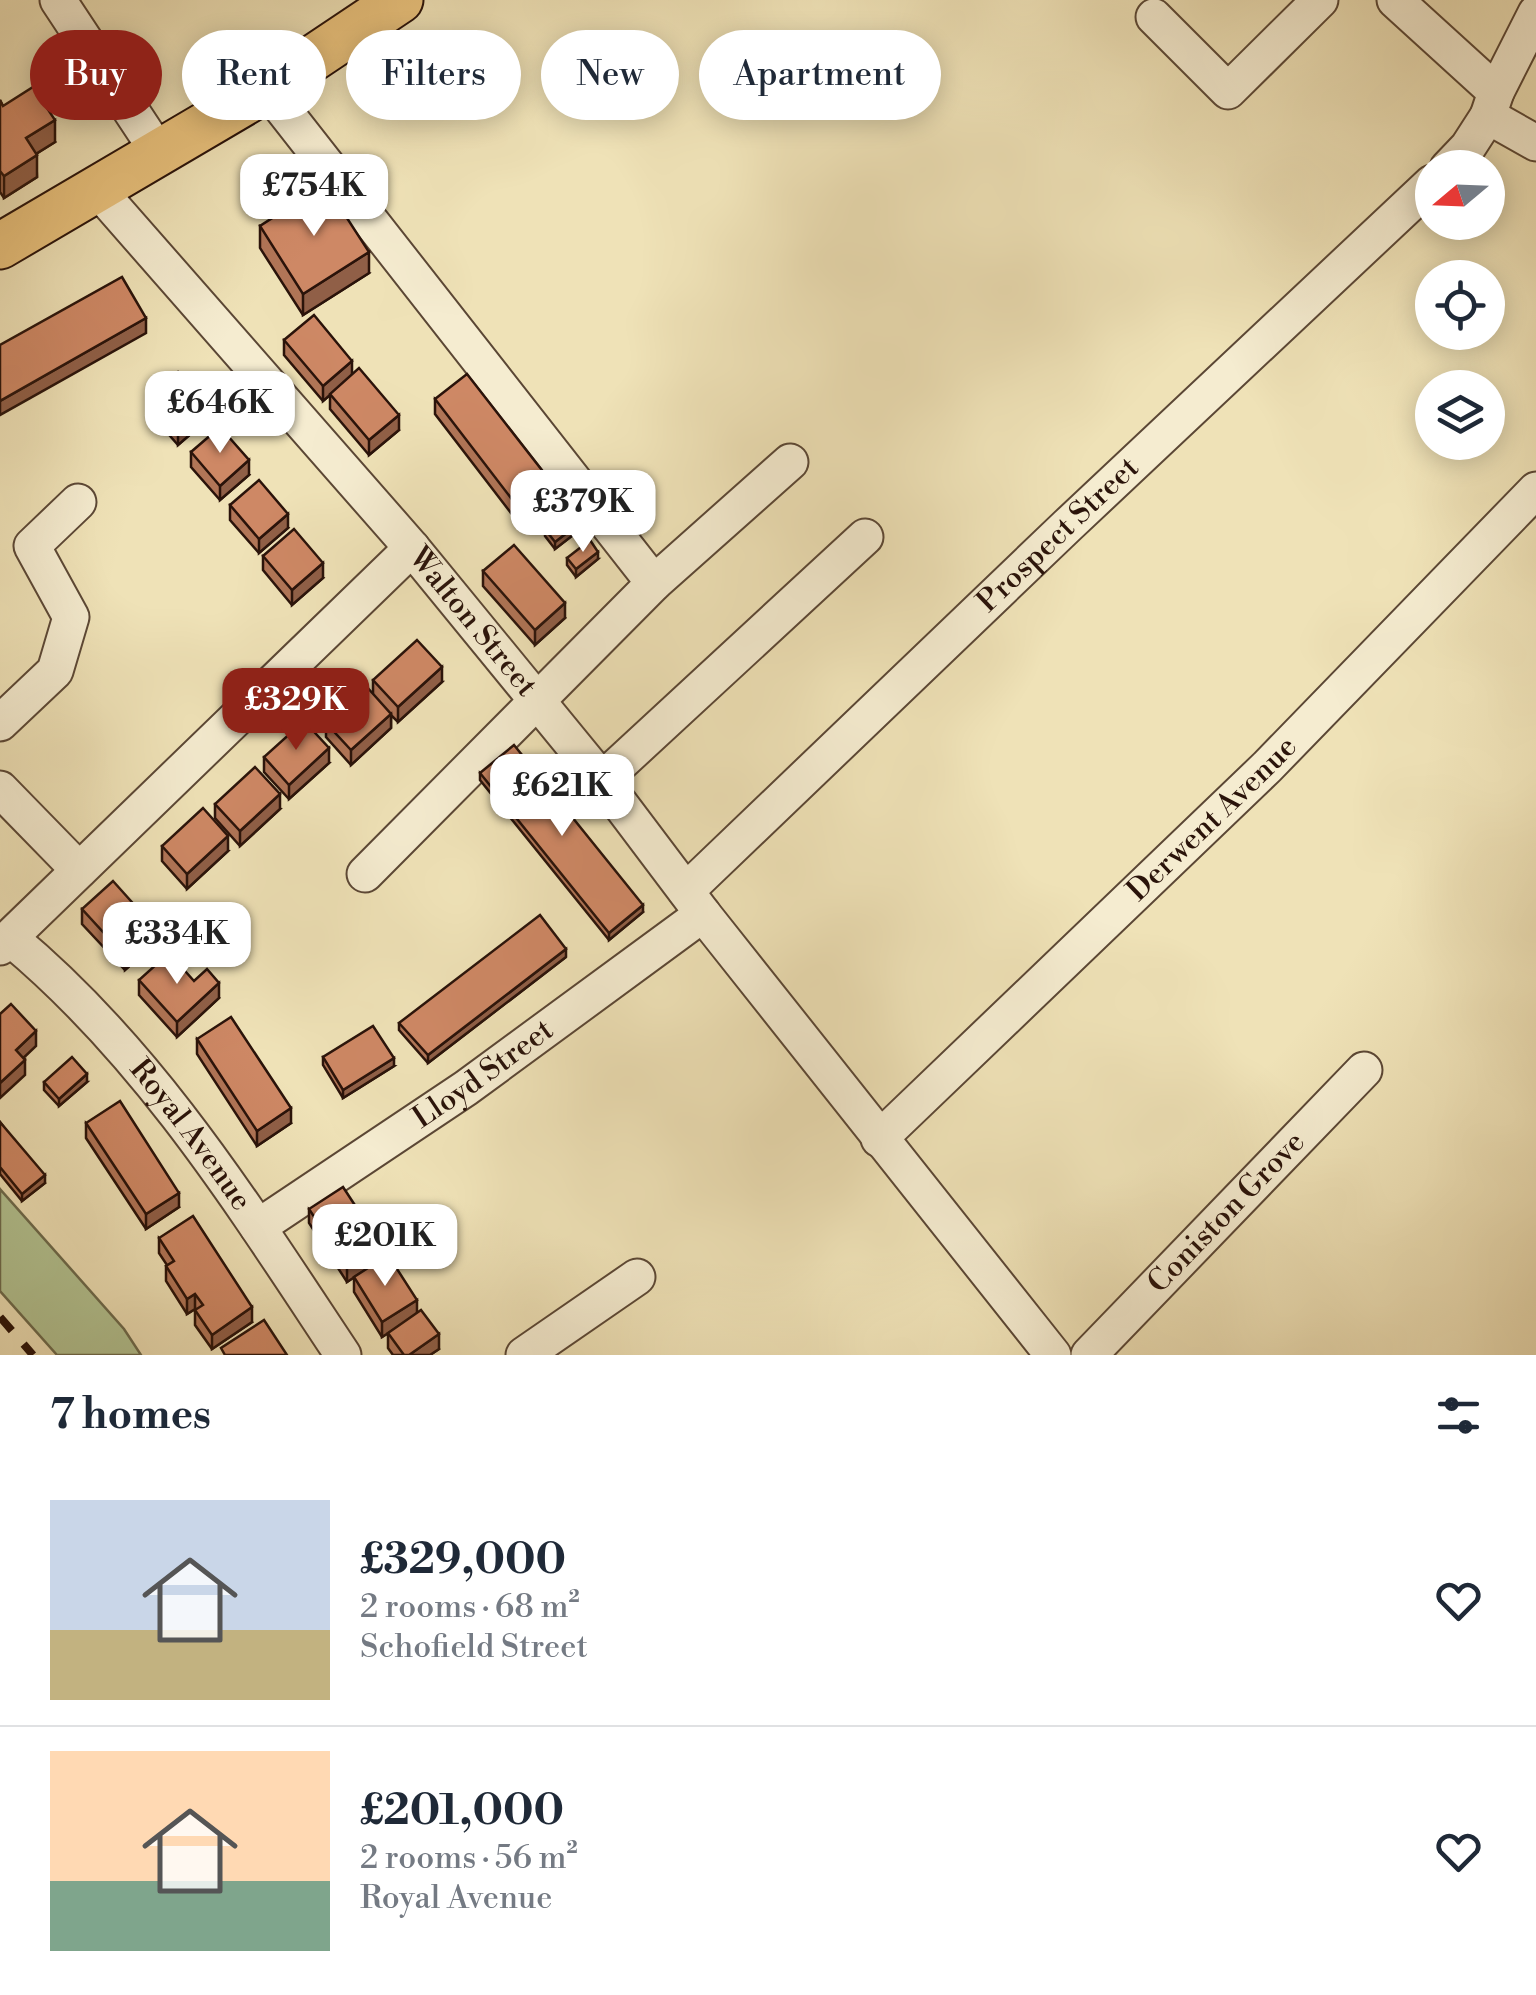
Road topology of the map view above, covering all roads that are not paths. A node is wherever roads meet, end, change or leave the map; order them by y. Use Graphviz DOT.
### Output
graph roads {
  1 [pos="58,0"];
  2 [pos="400,0"];
  3 [pos="1320,0"];
  4 [pos="1396,0"];
  5 [pos="1536,13"];
  6 [pos="1154,17"];
  7 [pos="326,50"];
  8 [pos="1492,104"];
  9 [pos="215,120"];
  10 [pos="291,120"];
  11 [pos="1536,143"];
  12 [pos="1464,150"];
  13 [pos="159,154"];
  14 [pos="98,190"];
  15 [pos="1415,200"];
  16 [pos="0,246"];
  17 [pos="790,462"];
  18 [pos="1536,490"];
  19 [pos="78,502"];
  20 [pos="866,538"];
  21 [pos="412,548"];
  22 [pos="654,583"];
  23 [pos="535,701"];
  24 [pos="0,723"];
  25 [pos="602,780"];
  26 [pos="0,789"];
  27 [pos="80,870"];
  28 [pos="364,874"];
  29 [pos="694,903"];
  30 [pos="5,942"];
  31 [pos="1364,1070"];
  32 [pos="879,1138"];
  33 [pos="258,1227"];
  34 [pos="638,1277"];
  35 [pos="343,1355"];
  36 [pos="524,1355"];
  37 [pos="1053,1355"];
  38 [pos="1089,1355"];
  1 -- 13 [label="street"];
  2 -- 7 [label="main road"];
  3 -- 6 [label="street"];
  4 -- 8 [label="street"];
  5 -- 8 [label="street"];
  8 -- 11 [label="street"];
  8 -- 12 [label="street"];
  9 -- 13 [label="main road"];
  10 -- 22 [label="street"];
  13 -- 14 [label="main road"];
  14 -- 16 [label="main road"];
  14 -- 21 [label="street, Walton Street"];
  15 -- 29 [label="street, Prospect Street"];
  17 -- 22 [label="street"];
  18 -- 32 [label="street, Derwent Avenue"];
  19 -- 24 [label="street"];
  20 -- 25 [label="street"];
  21 -- 23 [label="street, Walton Street"];
  21 -- 27 [label="street"];
  22 -- 23 [label="street"];
  23 -- 25 [label="street, Walton Street"];
  23 -- 28 [label="street"];
  25 -- 29 [label="street, Walton Street"];
  26 -- 27 [label="street"];
  27 -- 30 [label="street"];
  29 -- 32 [label="street, Walton Street"];
  29 -- 33 [label="street, Lloyd Street"];
  30 -- 33 [label="street, Royal Avenue"];
  31 -- 38 [label="street, Coniston Grove"];
  32 -- 37 [label="street, Walton Street"];
  33 -- 35 [label="street, Royal Avenue"];
  34 -- 36 [label="street"];
}
